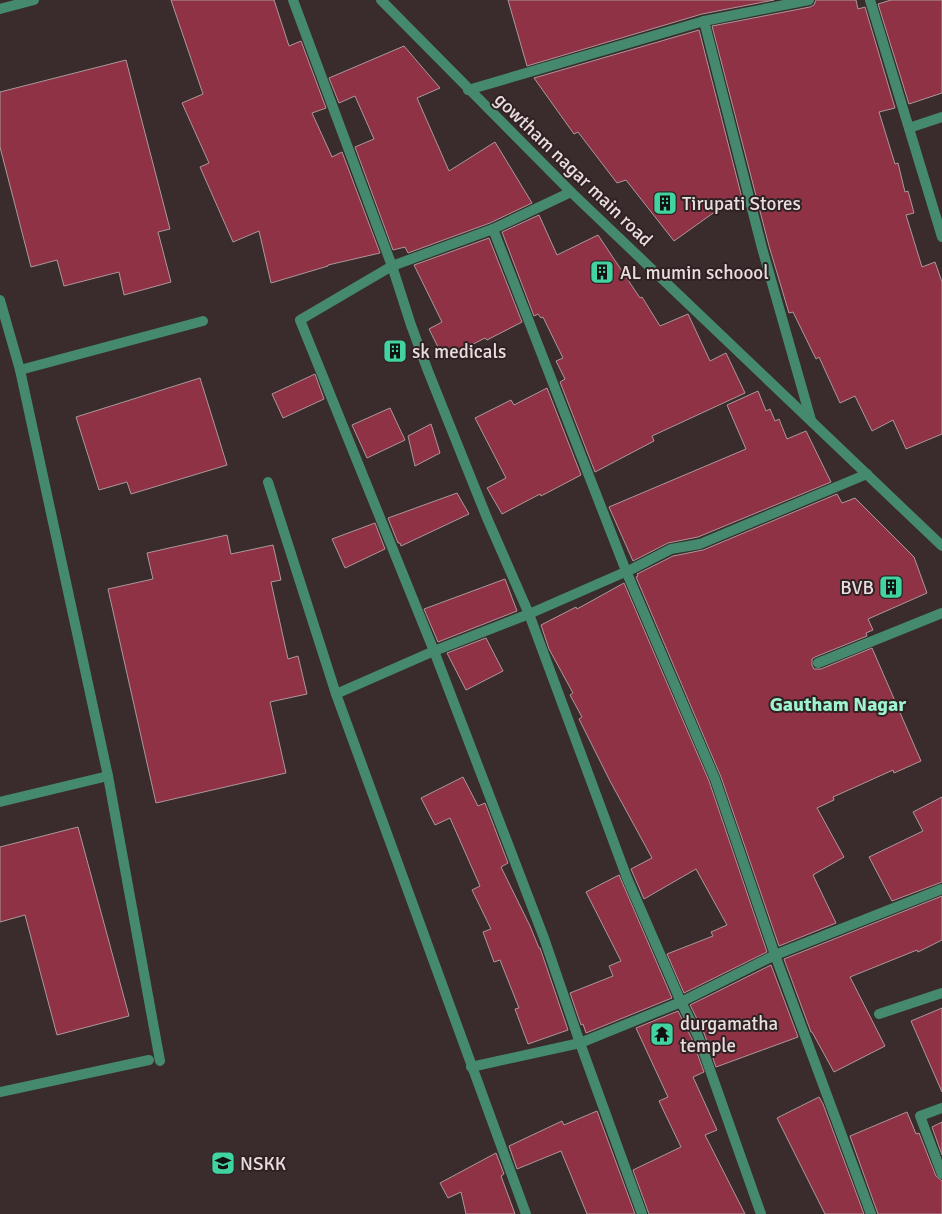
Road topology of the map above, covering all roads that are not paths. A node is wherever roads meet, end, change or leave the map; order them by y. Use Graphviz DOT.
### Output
graph roads {
  1 [pos="34,0"];
  2 [pos="293,0"];
  3 [pos="381,0"];
  4 [pos="809,0"];
  5 [pos="870,0"];
  6 [pos="0,9"];
  7 [pos="704,20"];
  8 [pos="468,90"];
  9 [pos="942,118"];
  10 [pos="909,128"];
  11 [pos="571,192"];
  12 [pos="493,229"];
  13 [pos="942,236"];
  14 [pos="392,266"];
  15 [pos="0,300"];
  16 [pos="203,321"];
  17 [pos="20,370"];
  18 [pos="811,421"];
  19 [pos="867,474"];
  20 [pos="268,482"];
  21 [pos="942,546"];
  22 [pos="626,571"];
  23 [pos="942,612"];
  24 [pos="529,614"];
  25 [pos="434,651"];
  26 [pos="818,663"];
  27 [pos="336,694"];
  28 [pos="108,776"];
  29 [pos="0,802"];
  30 [pos="942,889"];
  31 [pos="775,955"];
  32 [pos="942,993"];
  33 [pos="681,1002"];
  34 [pos="879,1014"];
  35 [pos="580,1043"];
  36 [pos="149,1060"];
  37 [pos="160,1061"];
  38 [pos="471,1067"];
  39 [pos="0,1092"];
  40 [pos="942,1108"];
  41 [pos="942,1174"];
  42 [pos="526,1214"];
  43 [pos="642,1214"];
  44 [pos="760,1214"];
  45 [pos="871,1214"];
  1 -- 6 [label="street"];
  2 -- 14 [label="street"];
  3 -- 8 [label="street, gowtham nagar main road"];
  4 -- 7 [label="street"];
  5 -- 10 [label="street"];
  7 -- 8 [label="street"];
  7 -- 18 [label="street"];
  8 -- 11 [label="street, gowtham nagar main road"];
  9 -- 10 [label="street"];
  10 -- 13 [label="street"];
  11 -- 12 [label="street"];
  11 -- 18 [label="street, gowtham nagar main road"];
  12 -- 14 [label="street"];
  12 -- 22 [label="street"];
  14 -- 24 [label="street"];
  14 -- 25 [label="street"];
  15 -- 17 [label="street"];
  16 -- 17 [label="street"];
  17 -- 28 [label="street"];
  18 -- 19 [label="street, gowtham nagar main road"];
  19 -- 21 [label="street, gowtham nagar main road"];
  19 -- 22 [label="street"];
  20 -- 27 [label="street"];
  22 -- 24 [label="street"];
  22 -- 31 [label="street"];
  23 -- 26 [label="street"];
  24 -- 25 [label="street"];
  24 -- 33 [label="street"];
  25 -- 27 [label="street"];
  25 -- 35 [label="street"];
  27 -- 38 [label="street"];
  28 -- 29 [label="street"];
  28 -- 37 [label="street"];
  30 -- 31 [label="street"];
  31 -- 33 [label="street"];
  31 -- 45 [label="street"];
  32 -- 34 [label="street"];
  33 -- 35 [label="street"];
  33 -- 44 [label="street"];
  35 -- 38 [label="street"];
  35 -- 43 [label="street"];
  36 -- 39 [label="street"];
  38 -- 42 [label="street"];
  40 -- 41 [label="street"];
}
